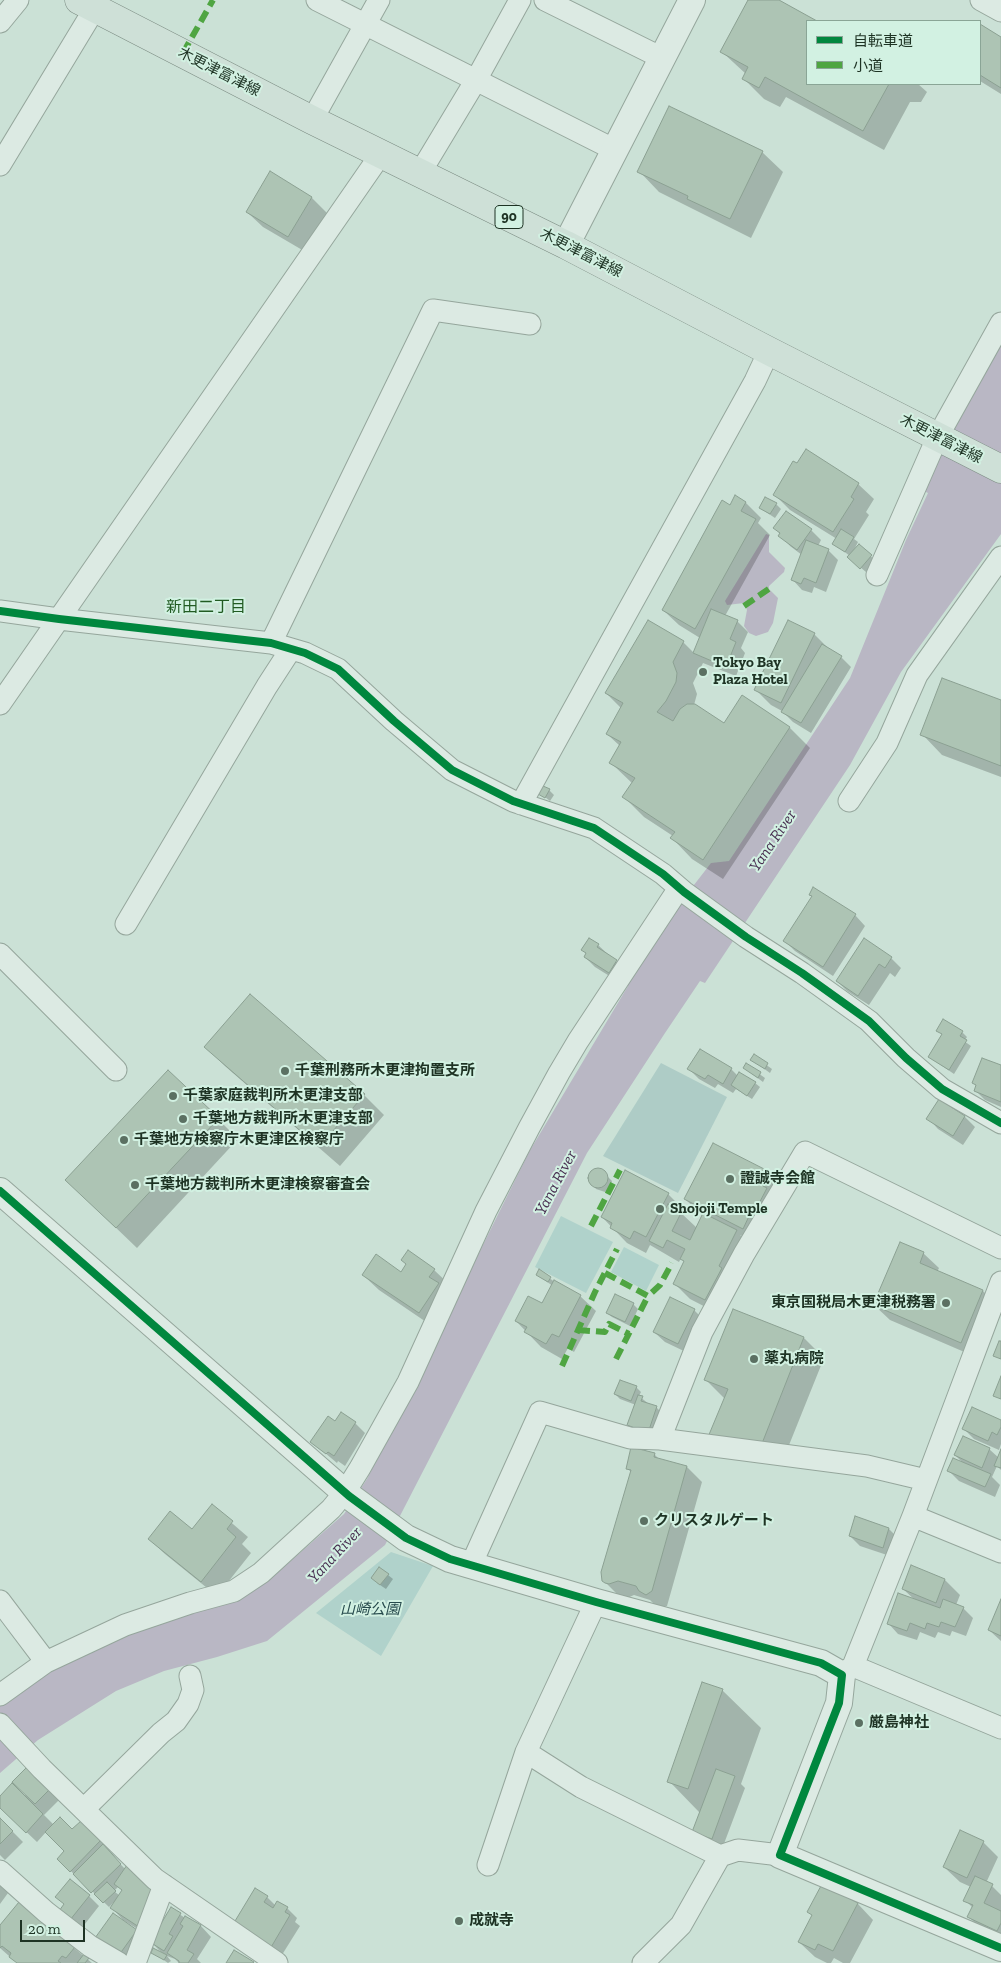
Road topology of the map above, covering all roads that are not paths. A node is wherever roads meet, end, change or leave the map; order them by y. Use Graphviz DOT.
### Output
graph roads {
  1 [pos="18,0"];
  2 [pos="316,0"];
  3 [pos="380,0"];
  4 [pos="520,0"];
  5 [pos="545,0"];
  6 [pos="692,0"];
  7 [pos="981,0"];
  8 [pos="87,4"];
  9 [pos="1001,11"];
  10 [pos="0,22"];
  11 [pos="366,25"];
  12 [pos="662,58"];
  13 [pos="476,80"];
  14 [pos="312,120"];
  15 [pos="615,150"];
  16 [pos="381,154"];
  17 [pos="0,165"];
  18 [pos="420,173"];
  19 [pos="566,245"];
  20 [pos="1001,323"];
  21 [pos="530,324"];
  22 [pos="769,351"];
  23 [pos="937,438"];
  24 [pos="1001,469"];
  25 [pos="1001,557"];
  26 [pos="877,575"];
  27 [pos="0,611"];
  28 [pos="58,619"];
  29 [pos="271,643"];
  30 [pos="291,650"];
  31 [pos="0,704"];
  32 [pos="849,801"];
  33 [pos="520,804"];
  34 [pos="681,890"];
  35 [pos="126,924"];
  36 [pos="0,954"];
  37 [pos="116,1070"];
  38 [pos="1001,1123"];
  39 [pos="0,1191"];
  40 [pos="1001,1248"];
  41 [pos="1001,1282"];
  42 [pos="660,1439"];
  43 [pos="926,1480"];
  44 [pos="347,1494"];
  45 [pos="913,1516"];
  46 [pos="1001,1552"];
  47 [pos="471,1565"];
  48 [pos="0,1601"];
  49 [pos="596,1602"];
  50 [pos="46,1662"];
  51 [pos="848,1671"];
  52 [pos="190,1676"];
  53 [pos="0,1695"];
  54 [pos="0,1724"];
  55 [pos="1001,1728"];
  56 [pos="526,1752"];
  57 [pos="84,1809"];
  58 [pos="780,1855"];
  59 [pos="720,1856"];
  60 [pos="488,1865"];
  61 [pos="0,1871"];
  62 [pos="164,1885"];
  63 [pos="1001,1948"];
  64 [pos="119,1963"];
  65 [pos="135,1963"];
  66 [pos="277,1963"];
  67 [pos="643,1963"];
  1 -- 10 [label="street"];
  2 -- 11 [label="street"];
  3 -- 11 [label="street"];
  4 -- 13 [label="street"];
  5 -- 12 [label="street"];
  6 -- 12 [label="street"];
  7 -- 9 [label="street"];
  8 -- 14 [label="main road, 木更津富津線 / 90"];
  8 -- 17 [label="street"];
  11 -- 13 [label="street"];
  11 -- 14 [label="street"];
  12 -- 15 [label="street"];
  13 -- 15 [label="street"];
  13 -- 18 [label="street"];
  14 -- 16 [label="main road, 木更津富津線 / 90"];
  15 -- 19 [label="street"];
  16 -- 18 [label="main road, 木更津富津線 / 90"];
  16 -- 28 [label="street"];
  18 -- 19 [label="main road, 木更津富津線 / 90"];
  19 -- 22 [label="main road, 木更津富津線 / 90"];
  20 -- 23 [label="street"];
  21 -- 29 [label="street"];
  22 -- 23 [label="main road, 木更津富津線 / 90"];
  22 -- 33 [label="street"];
  23 -- 24 [label="main road, 木更津富津線 / 90"];
  23 -- 26 [label="street"];
  25 -- 32 [label="street"];
  27 -- 28 [label="street"];
  28 -- 29 [label="street"];
  28 -- 31 [label="street"];
  29 -- 30 [label="street"];
  30 -- 33 [label="street"];
  30 -- 35 [label="street"];
  33 -- 34 [label="street"];
  34 -- 38 [label="street"];
  34 -- 44 [label="street"];
  36 -- 37 [label="street"];
  39 -- 44 [label="street"];
  40 -- 42 [label="street"];
  41 -- 43 [label="street"];
  42 -- 43 [label="street"];
  42 -- 47 [label="street"];
  43 -- 45 [label="street"];
  44 -- 47 [label="street"];
  44 -- 50 [label="street"];
  45 -- 46 [label="street"];
  45 -- 51 [label="street"];
  47 -- 49 [label="street"];
  48 -- 50 [label="street"];
  49 -- 51 [label="street"];
  49 -- 56 [label="street"];
  50 -- 53 [label="street"];
  51 -- 55 [label="street"];
  51 -- 58 [label="street"];
  52 -- 57 [label="street"];
  54 -- 57 [label="street"];
  56 -- 59 [label="street"];
  56 -- 60 [label="street"];
  57 -- 62 [label="street"];
  58 -- 59 [label="street"];
  58 -- 63 [label="street"];
  59 -- 67 [label="street"];
  61 -- 64 [label="street"];
  62 -- 65 [label="street"];
  62 -- 66 [label="street"];
}
